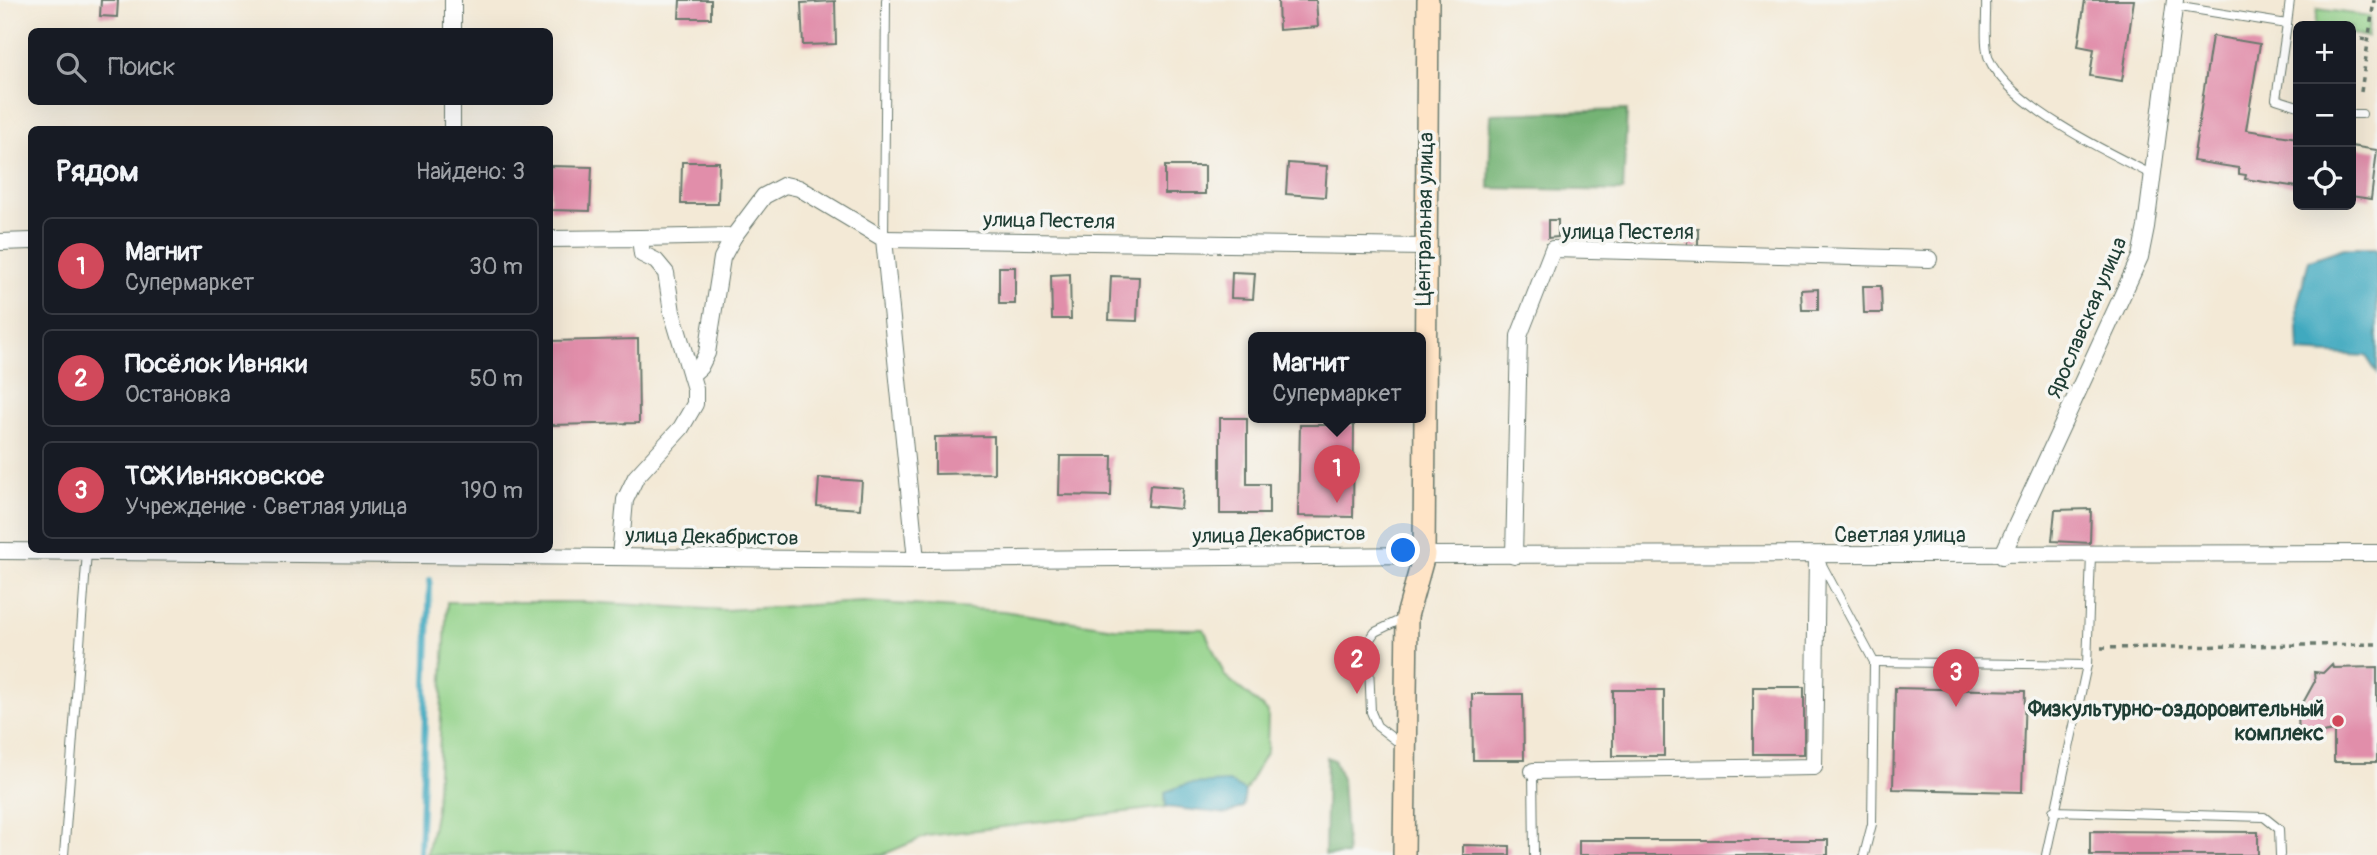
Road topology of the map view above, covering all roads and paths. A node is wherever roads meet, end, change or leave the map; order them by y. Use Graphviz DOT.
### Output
graph roads {
  1 [pos="453,0"];
  2 [pos="886,0"];
  3 [pos="1428,0"];
  4 [pos="1986,0"];
  5 [pos="2290,0"];
  6 [pos="2374,0"];
  7 [pos="2175,3"];
  8 [pos="2287,24"];
  9 [pos="453,28"];
  10 [pos="2356,39"];
  11 [pos="2369,40"];
  12 [pos="2361,92"];
  13 [pos="2293,104"];
  14 [pos="452,105"];
  15 [pos="2356,114"];
  16 [pos="2362,114"];
  17 [pos="452,126"];
  18 [pos="2153,175"];
  19 [pos="734,236"];
  20 [pos="640,238"];
  21 [pos="553,239"];
  22 [pos="884,239"];
  23 [pos="28,241"];
  24 [pos="0,242"];
  25 [pos="1424,247"];
  26 [pos="1929,259"];
  27 [pos="1424,332"];
  28 [pos="691,375"];
  29 [pos="1424,423"];
  30 [pos="0,551"];
  31 [pos="28,551"];
  32 [pos="87,553"];
  33 [pos="194,553"];
  34 [pos="2377,553"];
  35 [pos="1424,555"];
  36 [pos="2091,555"];
  37 [pos="1514,556"];
  38 [pos="1817,556"];
  39 [pos="2002,556"];
  40 [pos="620,557"];
  41 [pos="916,560"];
  42 [pos="1407,616"];
  43 [pos="2377,644"];
  44 [pos="2088,648"];
  45 [pos="1874,662"];
  46 [pos="2087,666"];
  47 [pos="1405,747"];
  48 [pos="1533,771"];
  49 [pos="2053,811"];
  50 [pos="64,855"];
  51 [pos="1404,855"];
  52 [pos="1534,855"];
  53 [pos="1864,855"];
  54 [pos="2046,855"];
  55 [pos="2280,855"];
  1 -- 9 [label="street"];
  2 -- 22 [label="lane"];
  3 -- 25 [label="street, Центральная улица"];
  4 -- 18 [label="lane"];
  5 -- 8 [label="lane"];
  6 -- 11 [label="path"];
  7 -- 8 [label="lane"];
  7 -- 18 [label="street, Ярославская улица"];
  8 -- 13 [label="lane"];
  10 -- 11 [label="path"];
  11 -- 12 [label="path"];
  14 -- 17 [label="street"];
  15 -- 16 [label="lane"];
  18 -- 39 [label="street, Ярославская улица"];
  19 -- 20 [label="street"];
  19 -- 22 [label="street"];
  19 -- 28 [label="street"];
  20 -- 21 [label="street"];
  20 -- 28 [label="street"];
  22 -- 25 [label="street, улица Пестеля"];
  22 -- 41 [label="street"];
  23 -- 24 [label="street"];
  25 -- 27 [label="street, Центральная улица"];
  26 -- 37 [label="street, улица Пестеля"];
  28 -- 40 [label="street"];
  29 -- 35 [label="street, Центральная улица"];
  30 -- 31 [label="street, улица Декабристов"];
  32 -- 50 [label="lane"];
  33 -- 40 [label="street, улица Декабристов"];
  34 -- 36 [label="street, Светлая улица"];
  35 -- 37 [label="street, Светлая улица"];
  35 -- 41 [label="street, улица Декабристов"];
  35 -- 42 [label="street, Центральная улица"];
  36 -- 39 [label="street, Светлая улица"];
  36 -- 44 [label="lane"];
  37 -- 38 [label="street, Светлая улица"];
  38 -- 39 [label="street, Светлая улица"];
  38 -- 45 [label="lane"];
  38 -- 48 [label="street"];
  40 -- 41 [label="street, улица Декабристов"];
  42 -- 47 [label="street, Центральная улица"];
  42 -- 47 [label="lane"];
  43 -- 44 [label="path"];
  44 -- 46 [label="lane"];
  45 -- 46 [label="lane"];
  45 -- 53 [label="lane"];
  46 -- 49 [label="lane"];
  47 -- 51 [label="street, Центральная улица"];
  48 -- 52 [label="lane"];
  49 -- 54 [label="lane"];
  49 -- 55 [label="lane"];
}
